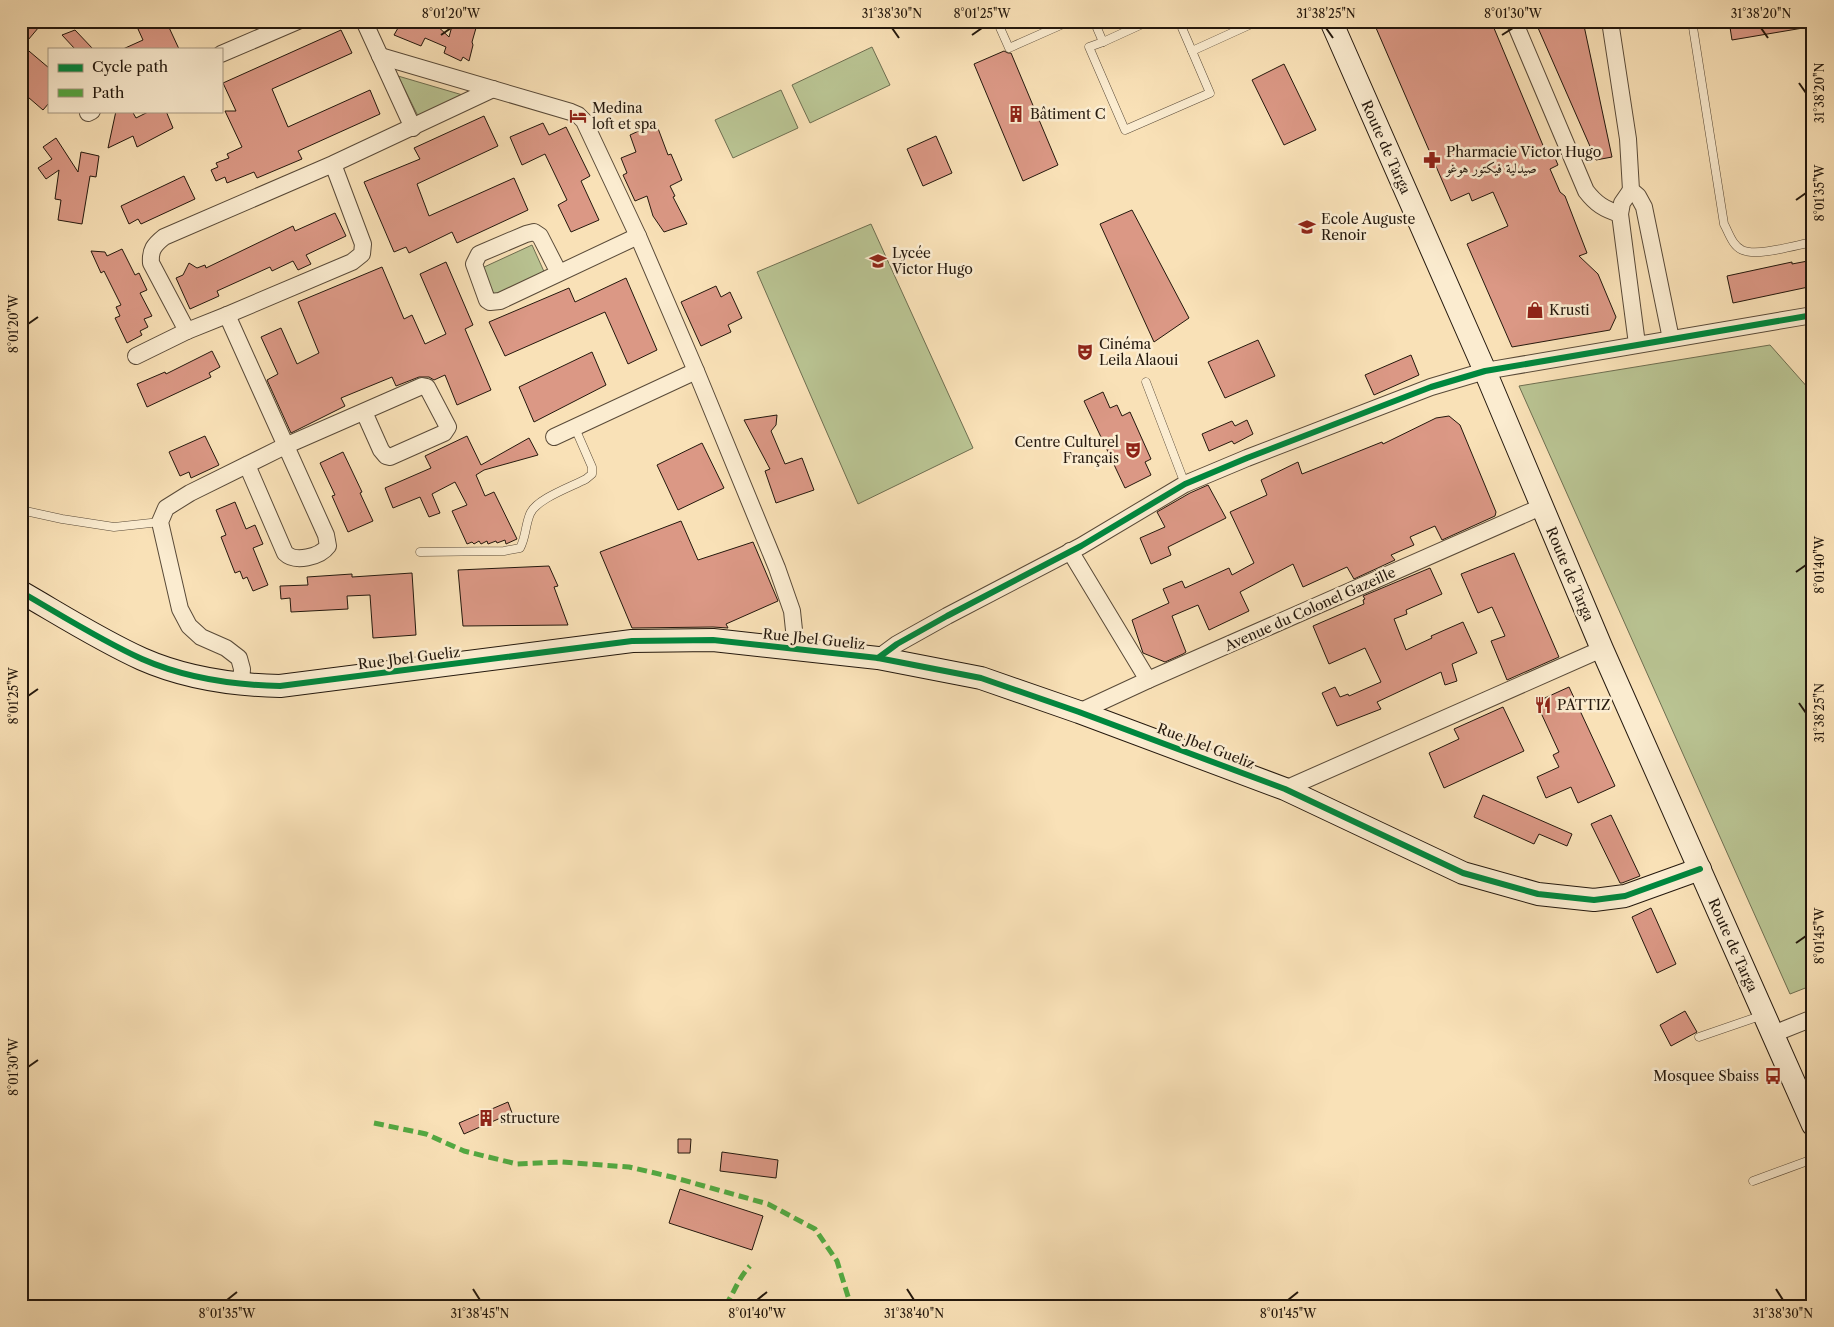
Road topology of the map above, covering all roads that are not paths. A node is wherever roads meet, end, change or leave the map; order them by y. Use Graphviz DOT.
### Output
graph roads {
  1 [pos="298,21"];
  2 [pos="364,21"];
  3 [pos="997,21"];
  4 [pos="1070,21"];
  5 [pos="1094,21"];
  6 [pos="1148,21"];
  7 [pos="1179,21"];
  8 [pos="1258,21"];
  9 [pos="1331,21"];
  10 [pos="1514,21"];
  11 [pos="1610,21"];
  12 [pos="1692,21"];
  13 [pos="1103,42"];
  14 [pos="1192,51"];
  15 [pos="222,54"];
  16 [pos="380,56"];
  17 [pos="493,89"];
  18 [pos="413,128"];
  19 [pos="333,164"];
  20 [pos="1631,190"];
  21 [pos="1620,214"];
  22 [pos="638,236"];
  23 [pos="1813,242"];
  24 [pos="559,274"];
  25 [pos="1813,315"];
  26 [pos="226,316"];
  27 [pos="187,330"];
  28 [pos="1670,339"];
  29 [pos="1636,344"];
  30 [pos="136,356"];
  31 [pos="696,371"];
  32 [pos="1485,371"];
  33 [pos="1146,382"];
  34 [pos="364,412"];
  35 [pos="575,428"];
  36 [pos="554,437"];
  37 [pos="285,446"];
  38 [pos="247,465"];
  39 [pos="1186,484"];
  40 [pos="1541,507"];
  41 [pos="21,510"];
  42 [pos="160,522"];
  43 [pos="1070,551"];
  44 [pos="420,552"];
  45 [pos="21,592"];
  46 [pos="796,649"];
  47 [pos="1602,649"];
  48 [pos="878,658"];
  49 [pos="1148,680"];
  50 [pos="241,685"];
  51 [pos="1080,712"];
  52 [pos="1285,789"];
  53 [pos="1700,869"];
  54 [pos="1813,1018"];
  55 [pos="1769,1024"];
  56 [pos="1699,1038"];
  57 [pos="1813,1125"];
  58 [pos="1813,1159"];
  59 [pos="1753,1181"];
  1 -- 15 [label="street"];
  2 -- 16 [label="street"];
  3 -- 4 [label="lane"];
  5 -- 13 [label="lane"];
  6 -- 13 [label="lane"];
  7 -- 14 [label="lane"];
  8 -- 14 [label="lane"];
  9 -- 32 [label="street, Route de Targa"];
  10 -- 21 [label="street"];
  11 -- 20 [label="street"];
  12 -- 23 [label="lane"];
  13 -- 14 [label="lane"];
  16 -- 17 [label="street"];
  16 -- 18 [label="street"];
  17 -- 18 [label="street"];
  17 -- 22 [label="street"];
  18 -- 19 [label="street"];
  19 -- 26 [label="street"];
  19 -- 27 [label="street"];
  20 -- 21 [label="street"];
  20 -- 28 [label="street"];
  21 -- 29 [label="street"];
  22 -- 24 [label="street"];
  22 -- 31 [label="street"];
  24 -- 24 [label="street"];
  25 -- 28 [label="street"];
  26 -- 27 [label="street"];
  26 -- 37 [label="street"];
  27 -- 30 [label="street"];
  28 -- 29 [label="street"];
  29 -- 32 [label="street"];
  31 -- 35 [label="street"];
  31 -- 46 [label="street"];
  32 -- 39 [label="street"];
  32 -- 40 [label="street, Route de Targa"];
  33 -- 39 [label="lane"];
  34 -- 34 [label="street"];
  34 -- 37 [label="street"];
  35 -- 36 [label="street"];
  35 -- 44 [label="lane"];
  37 -- 38 [label="street"];
  37 -- 38 [label="street"];
  38 -- 42 [label="street"];
  39 -- 43 [label="street"];
  40 -- 47 [label="street, Route de Targa"];
  40 -- 49 [label="street, Avenue du Colonel Gazeille"];
  41 -- 42 [label="lane"];
  42 -- 50 [label="street"];
  43 -- 48 [label="street"];
  43 -- 49 [label="street"];
  45 -- 50 [label="street, Rue Jbel Gueliz"];
  46 -- 48 [label="street, Rue Jbel Gueliz"];
  46 -- 50 [label="street, Rue Jbel Gueliz"];
  47 -- 52 [label="street"];
  47 -- 53 [label="street, Route de Targa"];
  48 -- 51 [label="street, Rue Jbel Gueliz"];
  49 -- 51 [label="street, Avenue du Colonel Gazeille"];
  51 -- 52 [label="street, Rue Jbel Gueliz"];
  52 -- 53 [label="street, Rue Jbel Gueliz"];
  53 -- 55 [label="street, Route de Targa"];
  54 -- 55 [label="street"];
  55 -- 56 [label="lane"];
  55 -- 57 [label="street, Route de Targa"];
  58 -- 59 [label="lane"];
}
